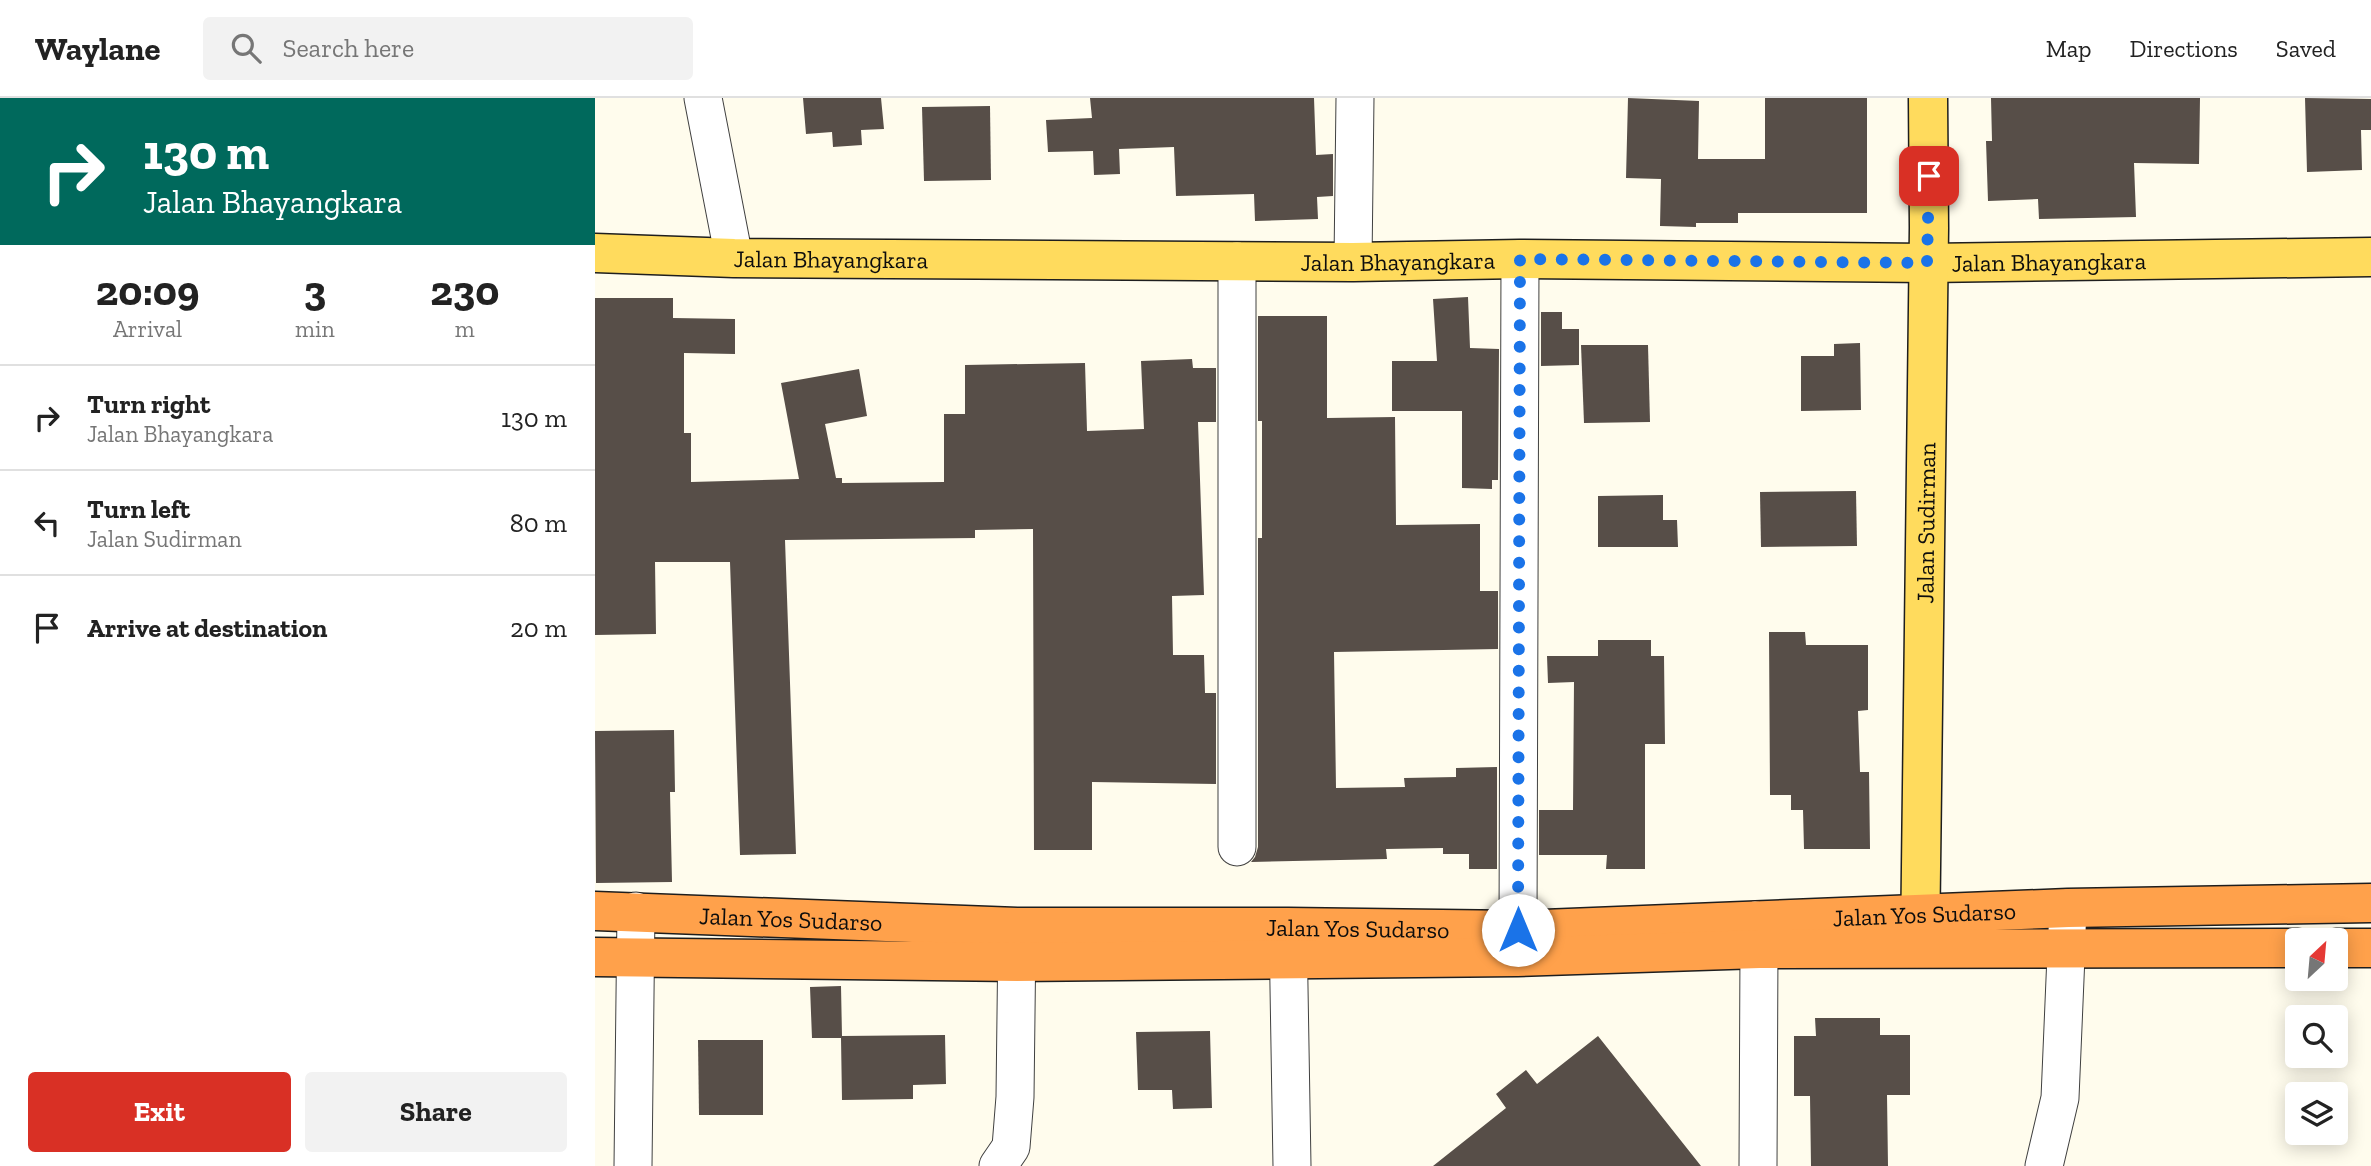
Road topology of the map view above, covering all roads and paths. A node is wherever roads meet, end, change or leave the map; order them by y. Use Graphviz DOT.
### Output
graph roads {
  1 [pos="703,98"];
  2 [pos="1355,98"];
  3 [pos="1928,98"];
  4 [pos="595,253"];
  5 [pos="2371,257"];
  6 [pos="734,258"];
  7 [pos="1520,259"];
  8 [pos="1237,261"];
  9 [pos="1353,262"];
  10 [pos="1927,263"];
  11 [pos="1237,847"];
  12 [pos="2371,903"];
  13 [pos="2068,908"];
  14 [pos="595,911"];
  15 [pos="636,911"];
  16 [pos="1518,930"];
  17 [pos="1919,932"];
  18 [pos="1757,934"];
  19 [pos="1288,943"];
  20 [pos="1017,944"];
  21 [pos="2285,948"];
  22 [pos="2349,948"];
  23 [pos="2371,948"];
  24 [pos="2066,949"];
  25 [pos="595,957"];
  26 [pos="636,957"];
  27 [pos="633,1166"];
  28 [pos="998,1166"];
  29 [pos="1292,1166"];
  30 [pos="1758,1166"];
  31 [pos="2044,1166"];
  1 -- 6 [label="street"];
  2 -- 9 [label="street"];
  3 -- 10 [label="main road, Jalan Sudirman"];
  4 -- 6 [label="main road, Jalan Bhayangkara"];
  5 -- 10 [label="main road, Jalan Bhayangkara"];
  6 -- 8 [label="main road, Jalan Bhayangkara"];
  7 -- 9 [label="main road, Jalan Bhayangkara"];
  7 -- 10 [label="main road, Jalan Bhayangkara"];
  7 -- 16 [label="street"];
  8 -- 9 [label="main road, Jalan Bhayangkara"];
  8 -- 11 [label="street"];
  10 -- 17 [label="main road, Jalan Sudirman"];
  12 -- 13 [label="highway, Jalan Yos Sudarso"];
  13 -- 17 [label="highway, Jalan Yos Sudarso"];
  13 -- 24 [label="street"];
  14 -- 15 [label="highway, Jalan Yos Sudarso"];
  15 -- 20 [label="highway, Jalan Yos Sudarso"];
  15 -- 26 [label="street"];
  16 -- 18 [label="highway, Jalan Yos Sudarso"];
  16 -- 19 [label="highway, Jalan Yos Sudarso"];
  17 -- 18 [label="highway, Jalan Yos Sudarso"];
  17 -- 24 [label="highway, Jalan Yos Sudarso"];
  18 -- 19 [label="highway, Jalan Yos Sudarso"];
  18 -- 30 [label="street"];
  19 -- 20 [label="highway, Jalan Yos Sudarso"];
  19 -- 29 [label="street"];
  20 -- 26 [label="highway, Jalan Yos Sudarso"];
  20 -- 28 [label="street"];
  21 -- 24 [label="highway, Jalan Yos Sudarso"];
  22 -- 23 [label="highway"];
  24 -- 31 [label="street"];
  25 -- 26 [label="highway, Jalan Yos Sudarso"];
  26 -- 27 [label="street"];
}
